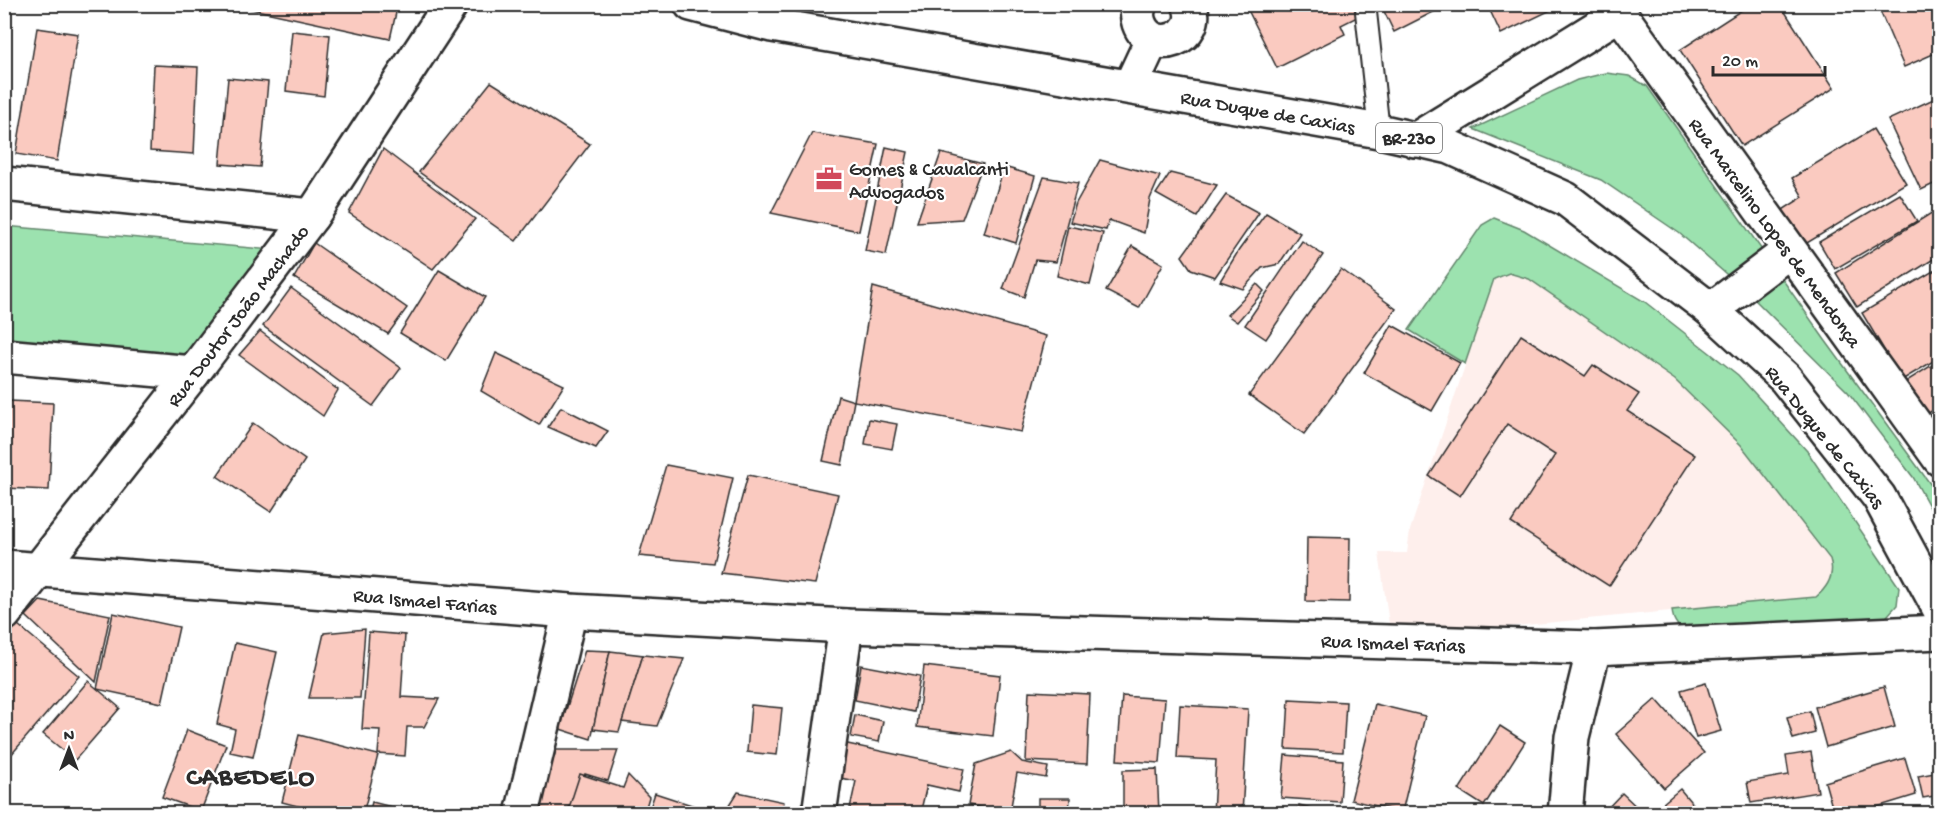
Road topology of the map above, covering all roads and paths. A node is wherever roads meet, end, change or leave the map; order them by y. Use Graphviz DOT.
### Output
graph roads {
  1 [pos="451,4"];
  2 [pos="691,4"];
  3 [pos="1140,4"];
  4 [pos="1190,4"];
  5 [pos="1616,9"];
  6 [pos="1366,12"];
  7 [pos="1152,40"];
  8 [pos="1130,87"];
  9 [pos="1379,131"];
  10 [pos="1415,140"];
  11 [pos="4,184"];
  12 [pos="312,216"];
  13 [pos="1788,251"];
  14 [pos="1711,310"];
  15 [pos="4,356"];
  16 [pos="193,373"];
  17 [pos="1940,459"];
  18 [pos="4,567"];
  19 [pos="41,569"];
  20 [pos="1940,610"];
  21 [pos="570,611"];
  22 [pos="4,614"];
  23 [pos="846,626"];
  24 [pos="1940,632"];
  25 [pos="1594,648"];
  26 [pos="522,813"];
  27 [pos="819,813"];
  28 [pos="1565,813"];
  1 -- 12 [label="street, Rua Doutor João Machado"];
  2 -- 8 [label="street, Rua Duque de Caxias / BR-230"];
  3 -- 7 [label="street"];
  4 -- 7 [label="street"];
  5 -- 10 [label="street"];
  5 -- 13 [label="street, Rua Marcelino Lopes de Mendonça"];
  6 -- 9 [label="lane"];
  7 -- 8 [label="street"];
  8 -- 9 [label="street, Rua Duque de Caxias / BR-230"];
  9 -- 10 [label="street, Rua Duque de Caxias / BR-230"];
  10 -- 14 [label="street, Rua Duque de Caxias / BR-230"];
  11 -- 12 [label="street"];
  12 -- 16 [label="street, Rua Doutor João Machado"];
  13 -- 14 [label="street"];
  13 -- 17 [label="street, Rua Marcelino Lopes de Mendonça"];
  14 -- 20 [label="street, Rua Duque de Caxias / BR-230"];
  15 -- 16 [label="street"];
  16 -- 19 [label="street, Rua Doutor João Machado"];
  18 -- 19 [label="street, Rua Ismael Farias"];
  19 -- 21 [label="street, Rua Ismael Farias"];
  19 -- 22 [label="street, Rua Doutor João Machado"];
  21 -- 23 [label="street, Rua Ismael Farias"];
  21 -- 26 [label="street"];
  23 -- 25 [label="street, Rua Ismael Farias"];
  23 -- 27 [label="street"];
  24 -- 25 [label="street, Rua Ismael Farias"];
  25 -- 28 [label="street"];
}
